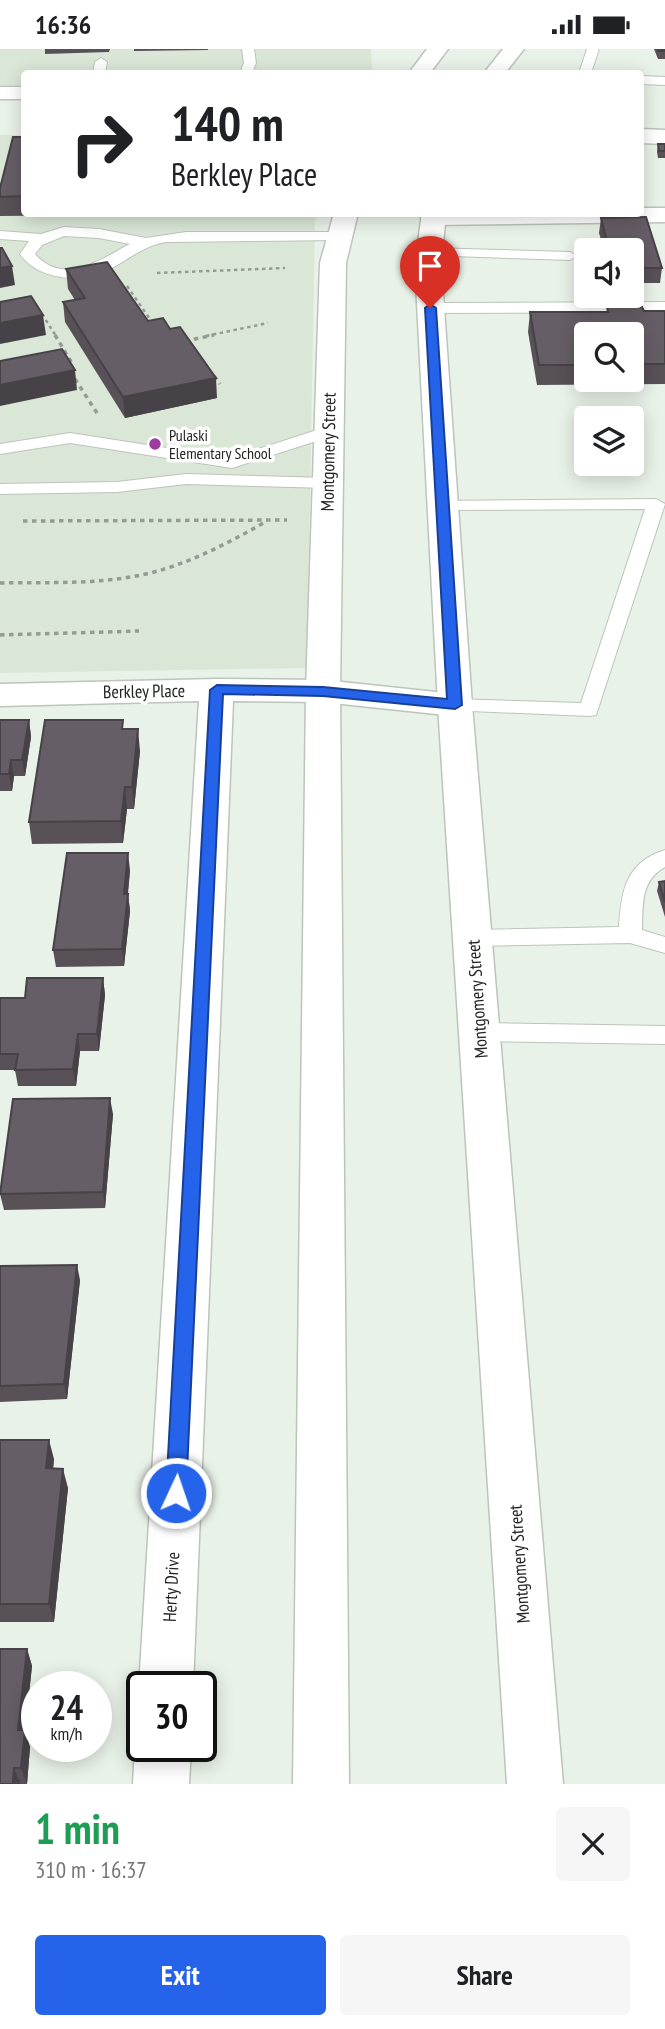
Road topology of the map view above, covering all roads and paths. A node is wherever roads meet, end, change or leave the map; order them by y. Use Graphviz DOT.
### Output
graph roads {
  1 [pos="248,49"];
  2 [pos="438,49"];
  3 [pos="514,49"];
  4 [pos="593,49"];
  5 [pos="247,70"];
  6 [pos="421,70"];
  7 [pos="496,70"];
  8 [pos="586,70"];
  9 [pos="644,80"];
  10 [pos="665,81"];
  11 [pos="0,93"];
  12 [pos="21,93"];
  13 [pos="644,136"];
  14 [pos="665,137"];
  15 [pos="665,215"];
  16 [pos="644,216"];
  17 [pos="629,217"];
  18 [pos="343,225"];
  19 [pos="432,228"];
  20 [pos="0,235"];
  21 [pos="42,238"];
  22 [pos="146,242"];
  23 [pos="570,255"];
  24 [pos="126,284"];
  25 [pos="665,307"];
  26 [pos="430,308"];
  27 [pos="39,310"];
  28 [pos="268,323"];
  29 [pos="161,335"];
  30 [pos="174,338"];
  31 [pos="66,366"];
  32 [pos="212,373"];
  33 [pos="74,378"];
  34 [pos="220,384"];
  35 [pos="104,424"];
  36 [pos="329,431"];
  37 [pos="0,449"];
  38 [pos="230,471"];
  39 [pos="0,489"];
  40 [pos="327,501"];
  41 [pos="660,504"];
  42 [pos="442,505"];
  43 [pos="267,520"];
  44 [pos="13,521"];
  45 [pos="0,583"];
  46 [pos="139,631"];
  47 [pos="0,635"];
  48 [pos="217,690"];
  49 [pos="323,691"];
  50 [pos="0,695"];
  51 [pos="455,705"];
  52 [pos="665,858"];
  53 [pos="630,935"];
  54 [pos="472,938"];
  55 [pos="665,945"];
  56 [pos="479,1032"];
  57 [pos="665,1035"];
  58 [pos="167,1671"];
  59 [pos="162,1762"];
  60 [pos="161,1784"];
  61 [pos="321,1784"];
  62 [pos="535,1784"];
  1 -- 5 [label="lane"];
  2 -- 6 [label="main road"];
  3 -- 7 [label="main road"];
  4 -- 8 [label="lane"];
  9 -- 10 [label="lane"];
  11 -- 12 [label="main road"];
  13 -- 14 [label="main road"];
  15 -- 16 [label="main road"];
  17 -- 19 [label="main road"];
  18 -- 22 [label="lane"];
  18 -- 36 [label="main road, Montgomery Street"];
  19 -- 23 [label="lane"];
  19 -- 26 [label="main road, Montgomery Street"];
  20 -- 21 [label="lane"];
  21 -- 22 [label="lane"];
  21 -- 22 [label="lane"];
  24 -- 29 [label="path"];
  25 -- 26 [label="lane"];
  26 -- 42 [label="main road, Montgomery Street"];
  27 -- 31 [label="path"];
  28 -- 30 [label="path"];
  32 -- 34 [label="path"];
  33 -- 35 [label="path"];
  36 -- 38 [label="lane"];
  36 -- 40 [label="main road, Montgomery Street"];
  37 -- 38 [label="lane"];
  38 -- 39 [label="lane"];
  38 -- 40 [label="lane"];
  40 -- 43 [label="path"];
  40 -- 49 [label="main road, Montgomery Street"];
  41 -- 42 [label="lane"];
  41 -- 51 [label="lane"];
  42 -- 51 [label="main road, Montgomery Street"];
  43 -- 44 [label="path"];
  43 -- 45 [label="path"];
  46 -- 47 [label="path"];
  48 -- 49 [label="main road, Berkley Place"];
  48 -- 50 [label="main road, Berkley Place"];
  48 -- 58 [label="main road, Herty Drive"];
  49 -- 51 [label="main road, Berkley Place"];
  49 -- 61 [label="main road, Montgomery Street"];
  51 -- 54 [label="main road, Montgomery Street"];
  52 -- 53 [label="lane"];
  53 -- 54 [label="lane"];
  53 -- 55 [label="lane"];
  54 -- 56 [label="main road, Montgomery Street"];
  56 -- 57 [label="lane"];
  56 -- 62 [label="main road, Montgomery Street"];
  59 -- 60 [label="main road"];
}
